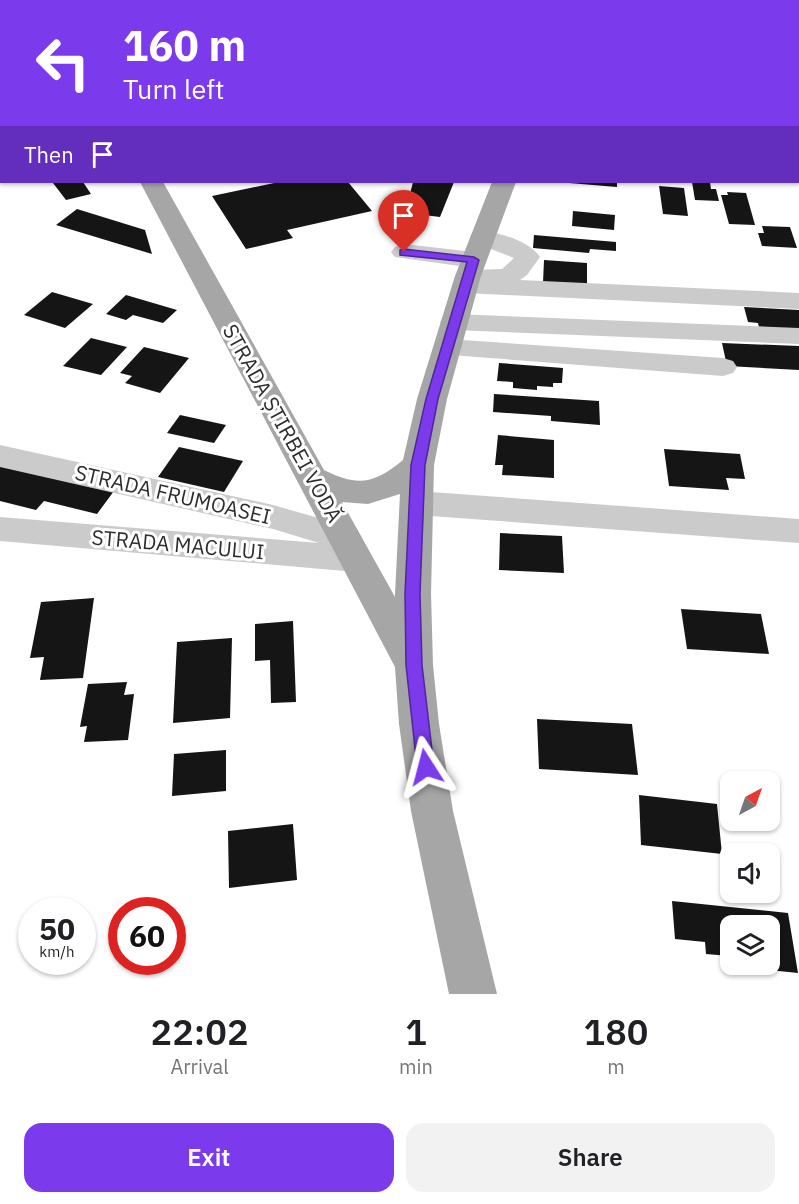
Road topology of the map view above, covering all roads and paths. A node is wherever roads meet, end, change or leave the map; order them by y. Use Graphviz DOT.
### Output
graph roads {
  1 [pos="152,183"];
  2 [pos="504,183"];
  3 [pos="404,252"];
  4 [pos="472,265"];
  5 [pos="799,302"];
  6 [pos="450,335"];
  7 [pos="799,336"];
  8 [pos="723,367"];
  9 [pos="0,456"];
  10 [pos="418,465"];
  11 [pos="312,478"];
  12 [pos="417,503"];
  13 [pos="0,528"];
  14 [pos="799,531"];
  15 [pos="351,548"];
  16 [pos="414,665"];
  17 [pos="472,994"];
  1 -- 11 [label="main road, STRADA ȘTIRBEI VODĂ"];
  2 -- 4 [label="main road"];
  3 -- 4 [label="street"];
  4 -- 5 [label="street"];
  4 -- 6 [label="main road"];
  6 -- 7 [label="street"];
  6 -- 8 [label="street"];
  6 -- 10 [label="main road"];
  9 -- 15 [label="street, STRADA FRUMOASEI"];
  10 -- 11 [label="main road"];
  10 -- 12 [label="main road"];
  11 -- 15 [label="main road, STRADA ȘTIRBEI VODĂ"];
  12 -- 14 [label="street"];
  12 -- 16 [label="main road"];
  13 -- 15 [label="street, STRADA MACULUI"];
  15 -- 16 [label="main road, STRADA ȘTIRBEI VODĂ"];
  16 -- 17 [label="main road"];
}
